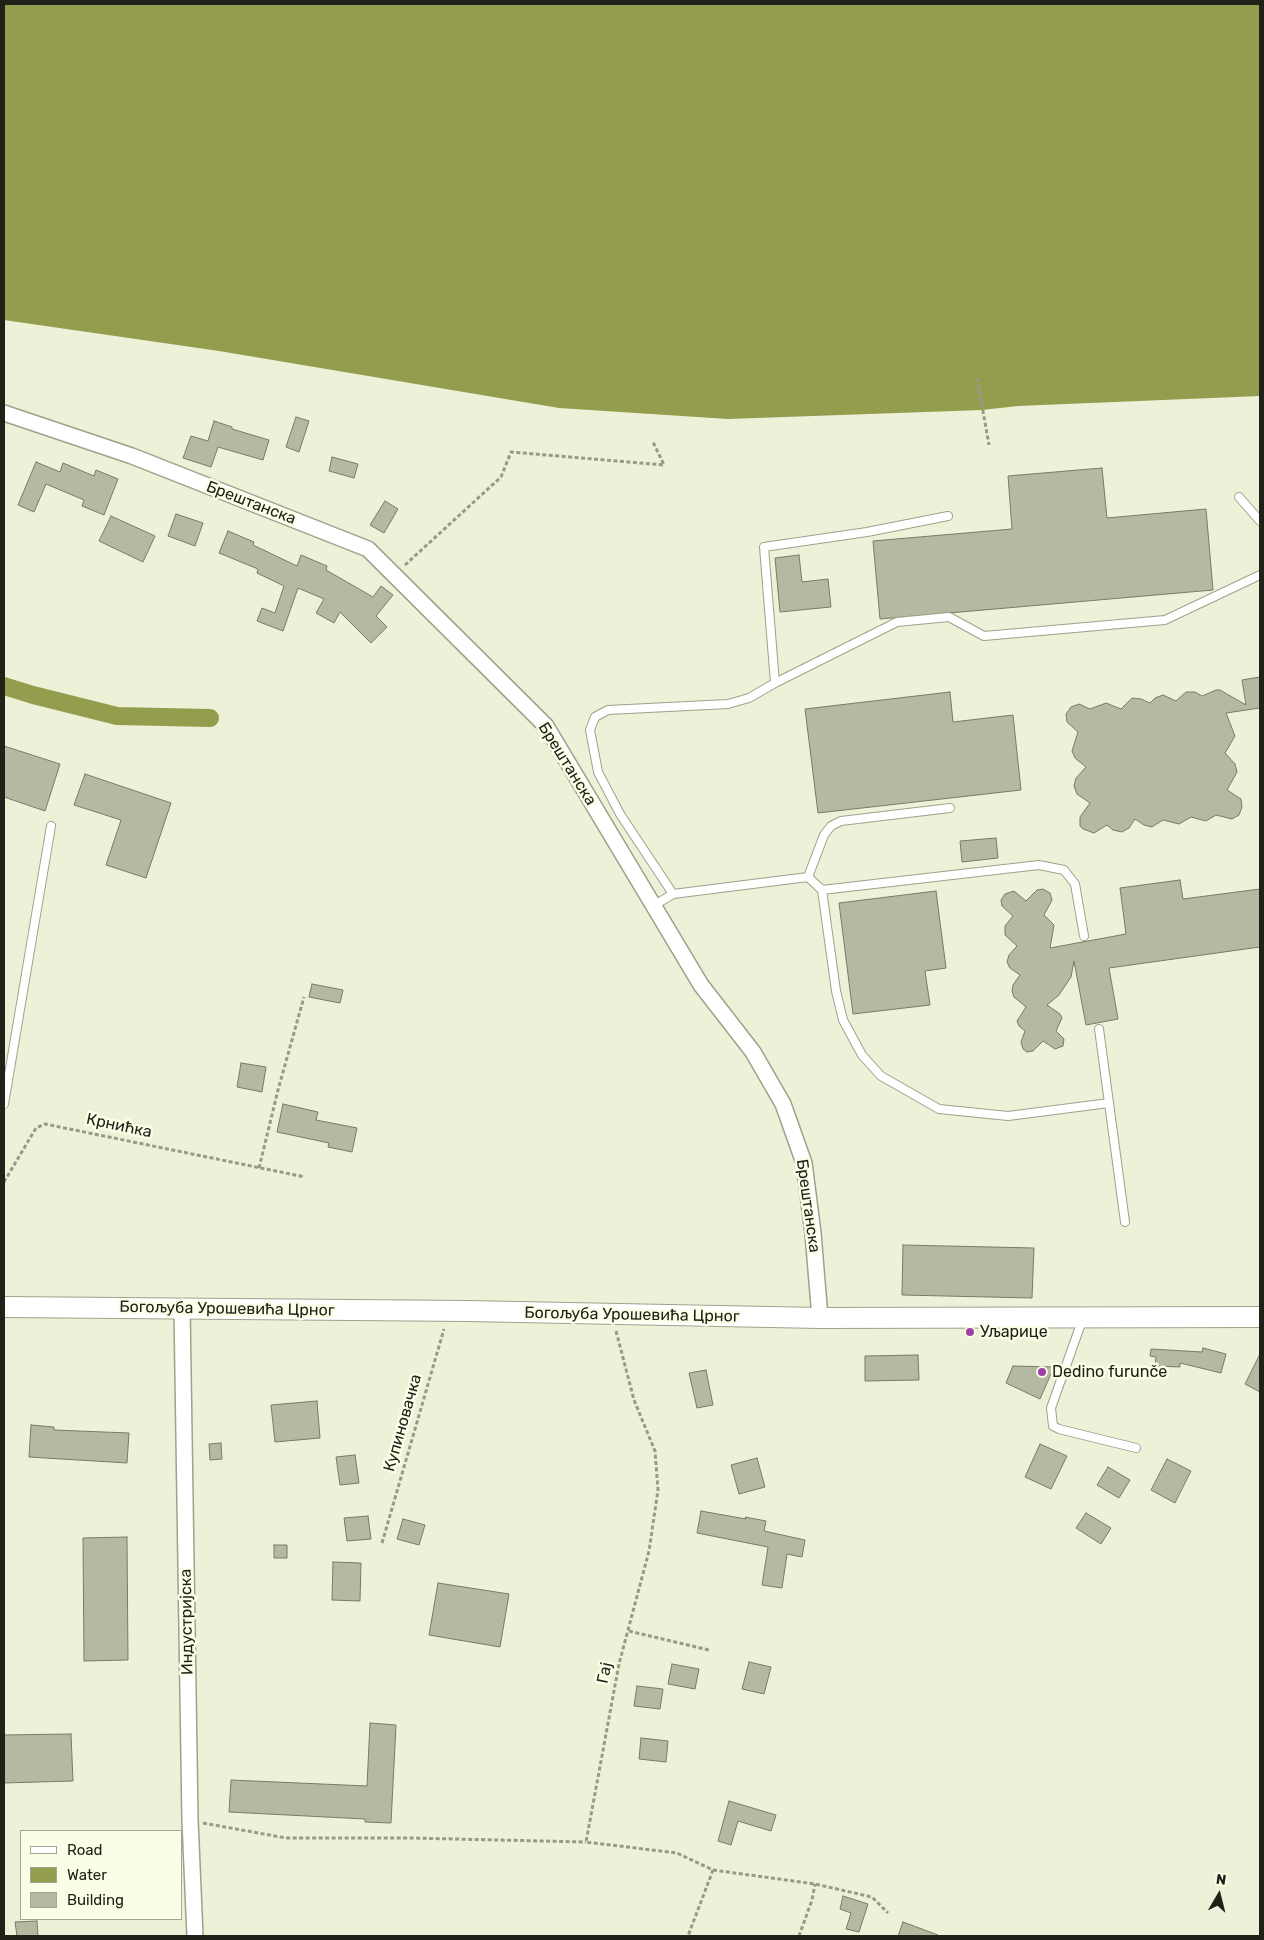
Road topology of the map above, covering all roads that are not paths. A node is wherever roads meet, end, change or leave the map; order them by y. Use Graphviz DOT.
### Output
graph roads {
  1 [pos="4,413"];
  2 [pos="1239,497"];
  3 [pos="948,516"];
  4 [pos="1260,521"];
  5 [pos="1260,575"];
  6 [pos="775,683"];
  7 [pos="950,808"];
  8 [pos="52,826"];
  9 [pos="808,877"];
  10 [pos="822,890"];
  11 [pos="673,894"];
  12 [pos="652,906"];
  13 [pos="1084,936"];
  14 [pos="1100,1029"];
  15 [pos="1109,1103"];
  16 [pos="4,1104"];
  17 [pos="1125,1222"];
  18 [pos="4,1307"];
  19 [pos="182,1308"];
  20 [pos="1260,1317"];
  21 [pos="820,1318"];
  22 [pos="1084,1318"];
  23 [pos="1136,1448"];
  24 [pos="195,1936"];
  1 -- 12 [label="street, Брештанска"];
  2 -- 4 [label="lane"];
  3 -- 6 [label="lane"];
  5 -- 6 [label="lane"];
  6 -- 11 [label="lane"];
  7 -- 9 [label="lane"];
  8 -- 16 [label="lane"];
  9 -- 10 [label="lane"];
  9 -- 11 [label="lane"];
  10 -- 13 [label="lane"];
  10 -- 15 [label="lane"];
  11 -- 12 [label="lane"];
  12 -- 21 [label="street, Брештанска"];
  14 -- 15 [label="lane"];
  15 -- 17 [label="lane"];
  18 -- 19 [label="street, Богољуба Урошевића Црног"];
  19 -- 21 [label="street, Богољуба Урошевића Црног"];
  19 -- 24 [label="street, Индустријска"];
  20 -- 22 [label="street, Богољуба Урошевића Црног"];
  21 -- 22 [label="street, Богољуба Урошевића Црног"];
  22 -- 23 [label="lane"];
}
